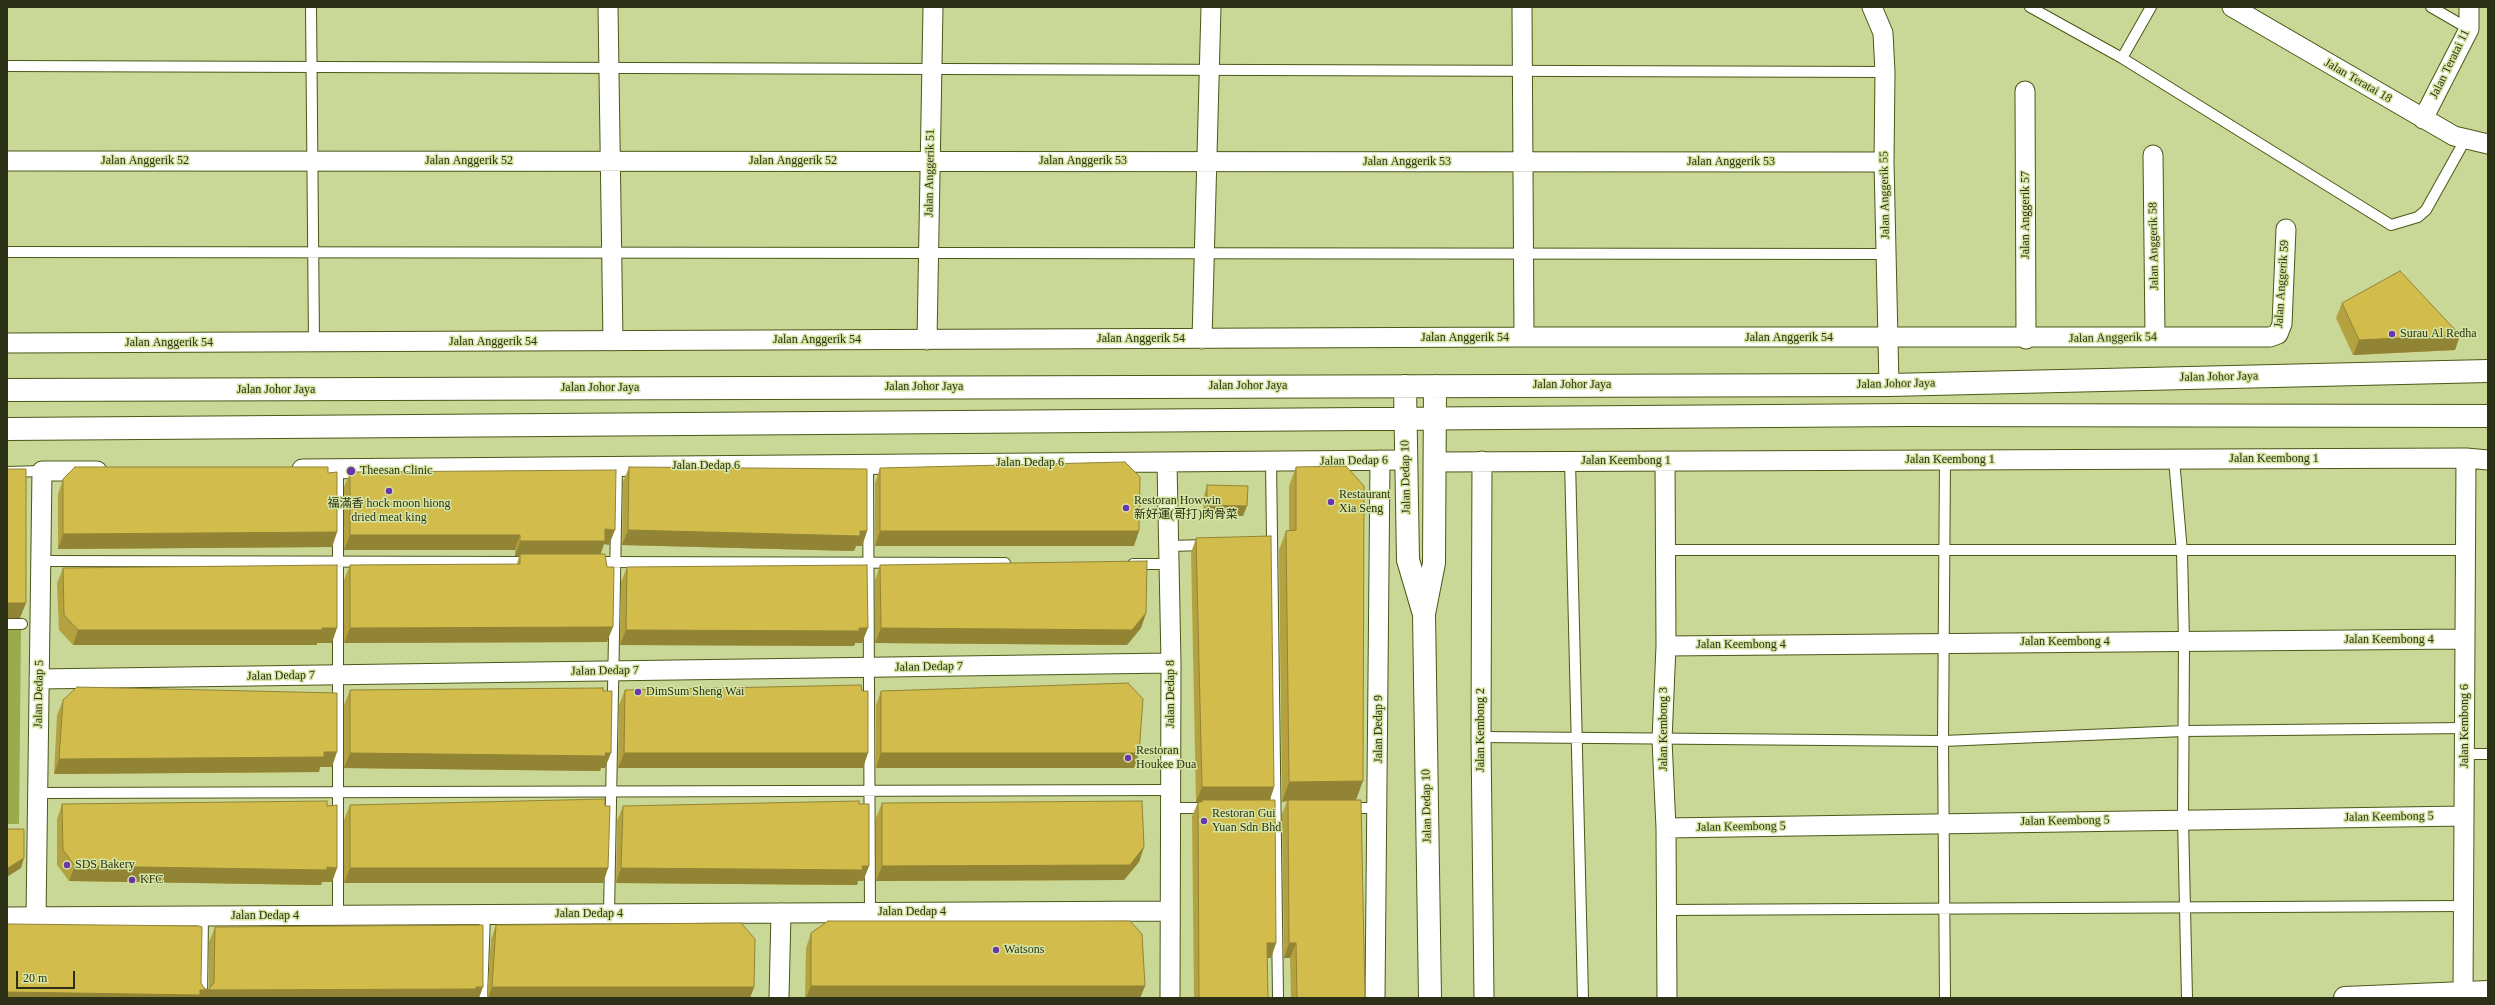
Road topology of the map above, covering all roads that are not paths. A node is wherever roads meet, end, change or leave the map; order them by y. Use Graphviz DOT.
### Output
graph roads {
  1 [pos="311,7"];
  2 [pos="608,7"];
  3 [pos="933,7"];
  4 [pos="1211,7"];
  5 [pos="1522,7"];
  6 [pos="1872,7"];
  7 [pos="2030,7"];
  8 [pos="2151,7"];
  9 [pos="2232,7"];
  10 [pos="2431,7"];
  11 [pos="2469,7"];
  12 [pos="2469,28"];
  13 [pos="2122,58"];
  14 [pos="7,66"];
  15 [pos="312,67"];
  16 [pos="609,68"];
  17 [pos="932,69"];
  18 [pos="1210,70"];
  19 [pos="1522,71"];
  20 [pos="1885,72"];
  21 [pos="2025,91"];
  22 [pos="2423,119"];
  23 [pos="2465,140"];
  24 [pos="2488,144"];
  25 [pos="2153,155"];
  26 [pos="7,161"];
  27 [pos="312,161"];
  28 [pos="610,161"];
  29 [pos="930,161"];
  30 [pos="1207,162"];
  31 [pos="1523,162"];
  32 [pos="1884,162"];
  33 [pos="2286,228"];
  34 [pos="7,252"];
  35 [pos="313,252"];
  36 [pos="611,252"];
  37 [pos="929,252"];
  38 [pos="1204,253"];
  39 [pos="1523,253"];
  40 [pos="1886,254"];
  41 [pos="2274,336"];
  42 [pos="1524,337"];
  43 [pos="2156,337"];
  44 [pos="1888,338"];
  45 [pos="1202,339"];
  46 [pos="2026,339"];
  47 [pos="927,340"];
  48 [pos="613,341"];
  49 [pos="314,342"];
  50 [pos="7,343"];
  51 [pos="2488,371"];
  52 [pos="1889,384"];
  53 [pos="1405,386"];
  54 [pos="1435,386"];
  55 [pos="7,390"];
  56 [pos="2488,416"];
  57 [pos="1405,419"];
  58 [pos="1435,419"];
  59 [pos="7,429"];
  60 [pos="2466,458"];
  61 [pos="2174,459"];
  62 [pos="1380,460"];
  63 [pos="1406,460"];
  64 [pos="1945,460"];
  65 [pos="2488,460"];
  66 [pos="1570,461"];
  67 [pos="1665,461"];
  68 [pos="1167,462"];
  69 [pos="1271,462"];
  70 [pos="1435,462"];
  71 [pos="1482,462"];
  72 [pos="868,465"];
  73 [pos="617,467"];
  74 [pos="284,469"];
  75 [pos="338,469"];
  76 [pos="42,471"];
  77 [pos="112,471"];
  78 [pos="7,472"];
  79 [pos="1220,544"];
  80 [pos="1258,544"];
  81 [pos="1272,544"];
  82 [pos="1665,550"];
  83 [pos="2466,550"];
  84 [pos="1945,552"];
  85 [pos="2182,552"];
  86 [pos="1169,555"];
  87 [pos="41,561"];
  88 [pos="338,562"];
  89 [pos="544,562"];
  90 [pos="583,562"];
  91 [pos="615,562"];
  92 [pos="868,563"];
  93 [pos="1019,563"];
  94 [pos="1122,564"];
  95 [pos="1424,614"];
  96 [pos="7,624"];
  97 [pos="22,624"];
  98 [pos="2465,639"];
  99 [pos="2184,641"];
  100 [pos="1945,643"];
  101 [pos="1666,646"];
  102 [pos="1171,663"];
  103 [pos="869,667"];
  104 [pos="613,671"];
  105 [pos="338,675"];
  106 [pos="39,679"];
  107 [pos="2465,728"];
  108 [pos="2184,731"];
  109 [pos="1481,737"];
  110 [pos="1576,739"];
  111 [pos="1662,740"];
  112 [pos="1943,741"];
  113 [pos="2464,754"];
  114 [pos="2488,754"];
  115 [pos="611,791"];
  116 [pos="869,791"];
  117 [pos="338,792"];
  118 [pos="38,793"];
  119 [pos="1170,799"];
  120 [pos="1216,808"];
  121 [pos="1339,808"];
  122 [pos="1378,808"];
  123 [pos="2464,816"];
  124 [pos="2184,819"];
  125 [pos="1945,823"];
  126 [pos="1666,828"];
  127 [pos="2463,906"];
  128 [pos="1945,908"];
  129 [pos="2185,908"];
  130 [pos="1667,910"];
  131 [pos="1170,911"];
  132 [pos="870,912"];
  133 [pos="781,913"];
  134 [pos="485,914"];
  135 [pos="609,914"];
  136 [pos="338,915"];
  137 [pos="203,916"];
  138 [pos="7,917"];
  139 [pos="36,917"];
  140 [pos="2488,992"];
  141 [pos="2463,994"];
  142 [pos="202,998"];
  143 [pos="482,998"];
  144 [pos="779,998"];
  145 [pos="1170,998"];
  146 [pos="1278,998"];
  147 [pos="1376,998"];
  148 [pos="1430,998"];
  149 [pos="1484,998"];
  150 [pos="1583,998"];
  151 [pos="1667,998"];
  152 [pos="1945,998"];
  153 [pos="2187,998"];
  154 [pos="2345,998"];
  1 -- 15 [label="lane"];
  2 -- 16 [label="street"];
  3 -- 17 [label="street, Jalan Anggerik 51"];
  4 -- 18 [label="street"];
  5 -- 19 [label="street"];
  6 -- 20 [label="street, Jalan Anggerik 55"];
  7 -- 13 [label="lane"];
  8 -- 13 [label="lane"];
  9 -- 22 [label="street, Jalan Teratai 18"];
  10 -- 12 [label="lane"];
  11 -- 12 [label="street, Jalan Teratai 11"];
  12 -- 22 [label="street, Jalan Teratai 11"];
  13 -- 23 [label="lane"];
  14 -- 15 [label="lane"];
  15 -- 16 [label="lane"];
  15 -- 27 [label="lane"];
  16 -- 17 [label="lane"];
  16 -- 28 [label="street"];
  17 -- 18 [label="lane"];
  17 -- 29 [label="street, Jalan Anggerik 51"];
  18 -- 19 [label="lane"];
  18 -- 30 [label="street"];
  19 -- 20 [label="lane"];
  19 -- 31 [label="street"];
  20 -- 32 [label="street, Jalan Anggerik 55"];
  21 -- 46 [label="street, Jalan Anggerik 57"];
  22 -- 23 [label="street, Jalan Teratai 18"];
  23 -- 24 [label="street, Jalan Teratai 18"];
  25 -- 43 [label="street, Jalan Anggerik 58"];
  26 -- 27 [label="street, Jalan Anggerik 52"];
  27 -- 28 [label="street, Jalan Anggerik 52"];
  27 -- 35 [label="lane"];
  28 -- 29 [label="street, Jalan Anggerik 52"];
  28 -- 36 [label="street"];
  29 -- 30 [label="street, Jalan Anggerik 53"];
  29 -- 37 [label="street, Jalan Anggerik 51"];
  30 -- 31 [label="street, Jalan Anggerik 53"];
  30 -- 38 [label="street"];
  31 -- 32 [label="street, Jalan Anggerik 53"];
  31 -- 39 [label="street"];
  32 -- 40 [label="street, Jalan Anggerik 55"];
  33 -- 41 [label="street, Jalan Anggerik 59"];
  34 -- 35 [label="lane"];
  35 -- 36 [label="lane"];
  35 -- 49 [label="lane"];
  36 -- 37 [label="lane"];
  36 -- 48 [label="street"];
  37 -- 38 [label="lane"];
  37 -- 47 [label="street, Jalan Anggerik 51"];
  38 -- 39 [label="lane"];
  38 -- 45 [label="street"];
  39 -- 40 [label="lane"];
  39 -- 42 [label="street"];
  40 -- 44 [label="street, Jalan Anggerik 55"];
  41 -- 43 [label="street, Jalan Anggerik 54"];
  42 -- 44 [label="street, Jalan Anggerik 54"];
  42 -- 45 [label="street, Jalan Anggerik 54"];
  43 -- 46 [label="street, Jalan Anggerik 54"];
  44 -- 46 [label="street, Jalan Anggerik 54"];
  44 -- 52 [label="street, Jalan Anggerik 55"];
  45 -- 47 [label="street, Jalan Anggerik 54"];
  47 -- 48 [label="street, Jalan Anggerik 54"];
  48 -- 49 [label="street, Jalan Anggerik 54"];
  49 -- 50 [label="street, Jalan Anggerik 54"];
  51 -- 52 [label="main road, Jalan Johor Jaya"];
  52 -- 54 [label="main road, Jalan Johor Jaya"];
  53 -- 54 [label="main road, Jalan Johor Jaya"];
  53 -- 55 [label="main road, Jalan Johor Jaya"];
  53 -- 57 [label="main road, Jalan Dedap 10"];
  54 -- 58 [label="main road, Jalan Dedap 10"];
  56 -- 58 [label="main road"];
  57 -- 58 [label="main road"];
  57 -- 59 [label="main road"];
  57 -- 63 [label="main road, Jalan Dedap 10"];
  58 -- 70 [label="main road, Jalan Dedap 10"];
  60 -- 61 [label="street, Jalan Keembong 1"];
  60 -- 65 [label="street, Jalan Keembong 1"];
  60 -- 83 [label="street, Jalan Kembong 6"];
  61 -- 64 [label="street, Jalan Keembong 1"];
  61 -- 85 [label="lane"];
  62 -- 63 [label="street, Jalan Dedap 6"];
  62 -- 69 [label="street, Jalan Dedap 6"];
  62 -- 122 [label="street, Jalan Dedap 9"];
  63 -- 95 [label="main road, Jalan Dedap 10"];
  64 -- 67 [label="street, Jalan Keembong 1"];
  64 -- 84 [label="lane"];
  66 -- 67 [label="street, Jalan Keembong 1"];
  66 -- 71 [label="street, Jalan Keembong 1"];
  66 -- 110 [label="lane"];
  67 -- 82 [label="street, Jalan Kembong 3"];
  68 -- 69 [label="street, Jalan Dedap 6"];
  68 -- 72 [label="street, Jalan Dedap 6"];
  68 -- 86 [label="street, Jalan Dedap 8"];
  69 -- 81 [label="lane"];
  70 -- 71 [label="street, Jalan Keembong 1"];
  70 -- 95 [label="main road, Jalan Dedap 10"];
  71 -- 109 [label="street, Jalan Kembong 2"];
  72 -- 73 [label="street, Jalan Dedap 6"];
  72 -- 92 [label="lane"];
  73 -- 75 [label="street, Jalan Dedap 6"];
  73 -- 91 [label="lane"];
  74 -- 75 [label="street, Jalan Dedap 6"];
  75 -- 88 [label="lane"];
  76 -- 77 [label="street"];
  76 -- 78 [label="lane"];
  76 -- 87 [label="street, Jalan Dedap 5"];
  79 -- 86 [label="lane"];
  80 -- 81 [label="lane"];
  81 -- 146 [label="lane"];
  82 -- 84 [label="lane"];
  82 -- 101 [label="street, Jalan Kembong 3"];
  83 -- 85 [label="lane"];
  83 -- 98 [label="street, Jalan Kembong 6"];
  84 -- 85 [label="lane"];
  84 -- 100 [label="lane"];
  85 -- 99 [label="lane"];
  86 -- 94 [label="lane"];
  86 -- 102 [label="street, Jalan Dedap 8"];
  87 -- 88 [label="lane"];
  87 -- 106 [label="street, Jalan Dedap 5"];
  88 -- 89 [label="lane"];
  88 -- 105 [label="lane"];
  90 -- 91 [label="lane"];
  91 -- 92 [label="lane"];
  91 -- 104 [label="lane"];
  92 -- 93 [label="lane"];
  92 -- 103 [label="lane"];
  95 -- 148 [label="main road, Jalan Dedap 10"];
  96 -- 97 [label="lane"];
  98 -- 99 [label="street, Jalan Keembong 4"];
  98 -- 107 [label="street, Jalan Kembong 6"];
  99 -- 100 [label="street, Jalan Keembong 4"];
  99 -- 108 [label="lane"];
  100 -- 101 [label="street, Jalan Keembong 4"];
  100 -- 112 [label="lane"];
  101 -- 111 [label="street, Jalan Kembong 3"];
  102 -- 103 [label="street, Jalan Dedap 7"];
  102 -- 119 [label="street, Jalan Dedap 8"];
  103 -- 104 [label="street, Jalan Dedap 7"];
  103 -- 116 [label="lane"];
  104 -- 105 [label="street, Jalan Dedap 7"];
  104 -- 115 [label="lane"];
  105 -- 106 [label="street, Jalan Dedap 7"];
  105 -- 117 [label="lane"];
  106 -- 118 [label="street, Jalan Dedap 5"];
  107 -- 108 [label="lane"];
  107 -- 113 [label="street, Jalan Kembong 6"];
  108 -- 112 [label="lane"];
  108 -- 124 [label="lane"];
  109 -- 110 [label="lane"];
  109 -- 149 [label="street, Jalan Kembong 2"];
  110 -- 111 [label="lane"];
  110 -- 150 [label="lane"];
  111 -- 112 [label="lane"];
  111 -- 126 [label="street, Jalan Kembong 3"];
  112 -- 125 [label="lane"];
  113 -- 114 [label="lane"];
  113 -- 123 [label="street, Jalan Kembong 6"];
  115 -- 116 [label="lane"];
  115 -- 117 [label="lane"];
  115 -- 135 [label="lane"];
  116 -- 119 [label="lane"];
  116 -- 132 [label="lane"];
  117 -- 118 [label="lane"];
  117 -- 136 [label="lane"];
  118 -- 139 [label="street, Jalan Dedap 5"];
  119 -- 120 [label="lane"];
  119 -- 131 [label="street, Jalan Dedap 8"];
  121 -- 122 [label="lane"];
  122 -- 147 [label="street, Jalan Dedap 9"];
  123 -- 124 [label="street, Jalan Keembong 5"];
  123 -- 127 [label="street, Jalan Kembong 6"];
  124 -- 125 [label="street, Jalan Keembong 5"];
  124 -- 129 [label="lane"];
  125 -- 126 [label="street, Jalan Keembong 5"];
  125 -- 128 [label="lane"];
  126 -- 130 [label="street, Jalan Kembong 3"];
  127 -- 129 [label="lane"];
  127 -- 141 [label="street, Jalan Kembong 6"];
  128 -- 129 [label="lane"];
  128 -- 130 [label="lane"];
  128 -- 152 [label="lane"];
  129 -- 153 [label="lane"];
  130 -- 151 [label="street, Jalan Kembong 3"];
  131 -- 132 [label="street, Jalan Dedap 4"];
  131 -- 145 [label="street, Jalan Dedap 8"];
  132 -- 133 [label="street, Jalan Dedap 4"];
  133 -- 135 [label="street, Jalan Dedap 4"];
  133 -- 144 [label="street"];
  134 -- 135 [label="street, Jalan Dedap 4"];
  134 -- 136 [label="street, Jalan Dedap 4"];
  134 -- 143 [label="lane"];
  136 -- 137 [label="street, Jalan Dedap 4"];
  137 -- 139 [label="street, Jalan Dedap 4"];
  137 -- 142 [label="lane"];
  138 -- 139 [label="street, Jalan Dedap 4"];
  140 -- 141 [label="main road"];
  141 -- 154 [label="main road"];
}
